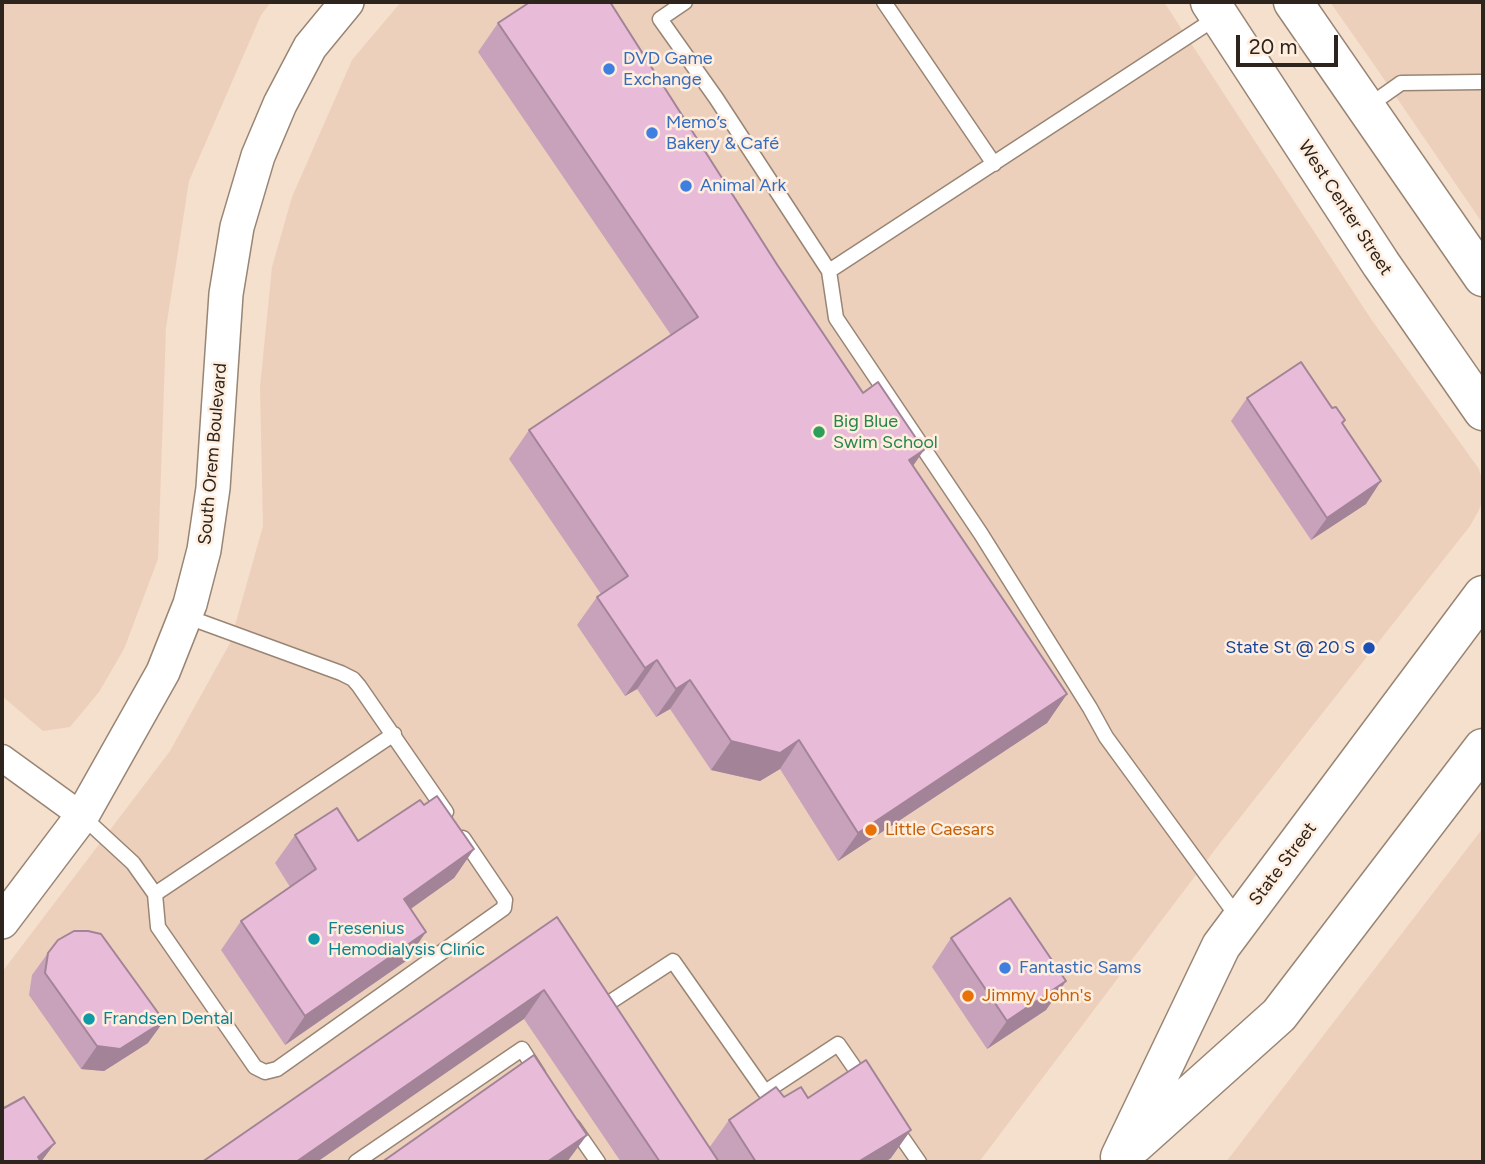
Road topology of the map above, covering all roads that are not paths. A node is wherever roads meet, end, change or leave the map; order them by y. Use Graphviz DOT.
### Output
graph roads {
  1 [pos="347,2"];
  2 [pos="685,2"];
  3 [pos="884,2"];
  4 [pos="1293,2"];
  5 [pos="1215,9"];
  6 [pos="1483,82"];
  7 [pos="1367,107"];
  8 [pos="994,164"];
  9 [pos="830,271"];
  10 [pos="1483,277"];
  11 [pos="1483,411"];
  12 [pos="1483,595"];
  13 [pos="186,616"];
  14 [pos="394,734"];
  15 [pos="1483,748"];
  16 [pos="2,758"];
  17 [pos="82,816"];
  18 [pos="155,894"];
  19 [pos="1240,921"];
  20 [pos="2,922"];
  21 [pos="608,1019"];
  22 [pos="544,1083"];
  23 [pos="567,1117"];
  24 [pos="1118,1159"];
  25 [pos="356,1162"];
  26 [pos="598,1162"];
  27 [pos="919,1162"];
  1 -- 13 [label="street, South Orem Boulevard"];
  2 -- 9 [label="lane"];
  3 -- 8 [label="lane"];
  4 -- 7 [label="main road"];
  5 -- 8 [label="lane"];
  5 -- 11 [label="main road, West Center Street"];
  6 -- 7 [label="lane"];
  7 -- 10 [label="main road"];
  8 -- 9 [label="lane"];
  9 -- 19 [label="lane"];
  12 -- 19 [label="main road, State Street"];
  13 -- 14 [label="lane"];
  13 -- 17 [label="street, South Orem Boulevard"];
  14 -- 18 [label="lane"];
  14 -- 18 [label="lane"];
  15 -- 24 [label="main road, State Street"];
  16 -- 17 [label="street"];
  17 -- 18 [label="lane"];
  17 -- 20 [label="street, South Orem Boulevard"];
  19 -- 24 [label="main road, State Street"];
  21 -- 27 [label="lane"];
  22 -- 25 [label="lane"];
  23 -- 26 [label="lane"];
}
